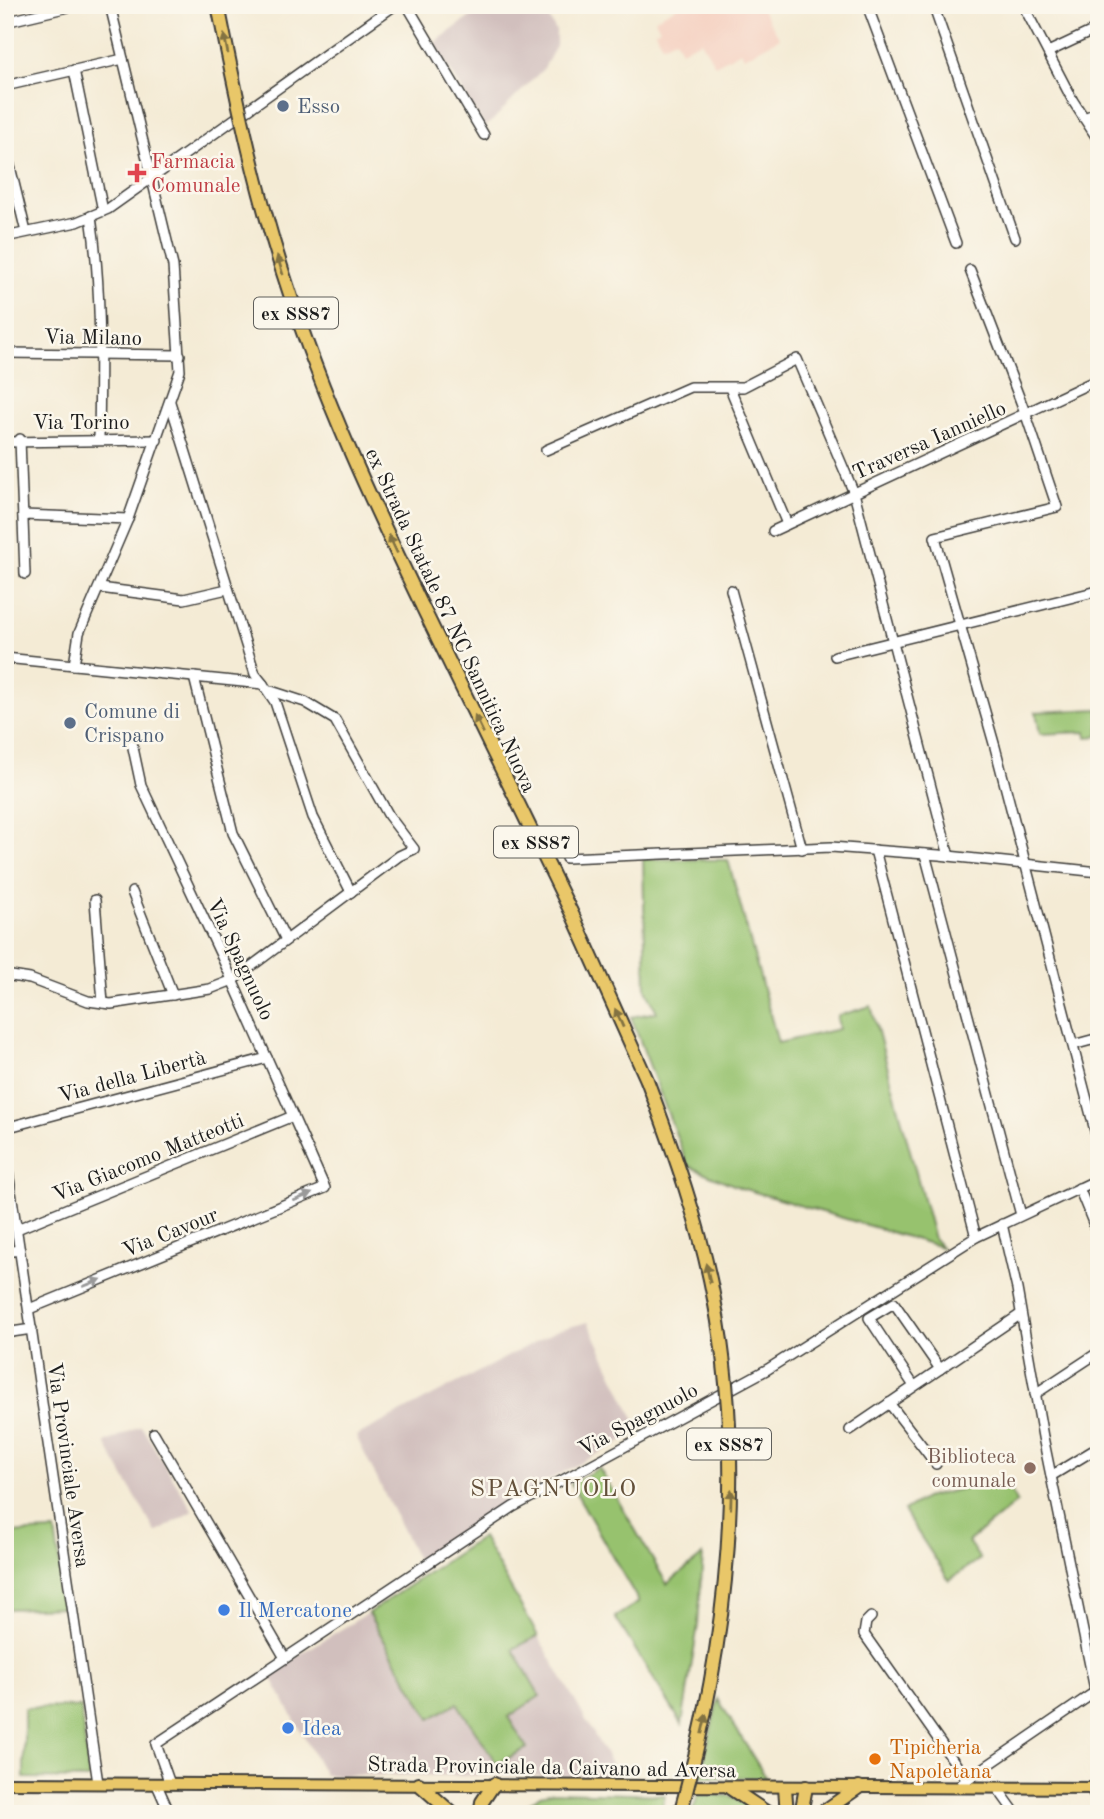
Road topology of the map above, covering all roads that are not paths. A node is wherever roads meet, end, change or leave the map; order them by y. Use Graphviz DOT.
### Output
graph roads {
  1 [pos="77,5"];
  2 [pos="110,5"];
  3 [pos="218,5"];
  4 [pos="395,5"];
  5 [pos="407,5"];
  6 [pos="867,5"];
  7 [pos="933,5"];
  8 [pos="1023,5"];
  9 [pos="5,22"];
  10 [pos="1099,28"];
  11 [pos="1048,52"];
  12 [pos="122,59"];
  13 [pos="74,70"];
  14 [pos="5,86"];
  15 [pos="1099,112"];
  16 [pos="1084,118"];
  17 [pos="484,135"];
  18 [pos="1099,141"];
  19 [pos="5,145"];
  20 [pos="151,179"];
  21 [pos="103,211"];
  22 [pos="91,216"];
  23 [pos="26,232"];
  24 [pos="5,237"];
  25 [pos="1015,238"];
  26 [pos="956,243"];
  27 [pos="970,270"];
  28 [pos="5,353"];
  29 [pos="101,354"];
  30 [pos="180,355"];
  31 [pos="1099,379"];
  32 [pos="730,388"];
  33 [pos="170,402"];
  34 [pos="1026,415"];
  35 [pos="19,439"];
  36 [pos="99,440"];
  37 [pos="157,440"];
  38 [pos="5,442"];
  39 [pos="546,450"];
  40 [pos="855,493"];
  41 [pos="23,515"];
  42 [pos="128,519"];
  43 [pos="787,524"];
  44 [pos="773,531"];
  45 [pos="25,574"];
  46 [pos="100,587"];
  47 [pos="227,589"];
  48 [pos="730,590"];
  49 [pos="1098,591"];
  50 [pos="960,623"];
  51 [pos="891,641"];
  52 [pos="835,656"];
  53 [pos="5,658"];
  54 [pos="74,665"];
  55 [pos="194,677"];
  56 [pos="267,688"];
  57 [pos="132,743"];
  58 [pos="802,849"];
  59 [pos="875,850"];
  60 [pos="925,854"];
  61 [pos="949,856"];
  62 [pos="566,858"];
  63 [pos="1025,864"];
  64 [pos="1099,872"];
  65 [pos="132,892"];
  66 [pos="351,892"];
  67 [pos="95,900"];
  68 [pos="286,940"];
  69 [pos="5,975"];
  70 [pos="233,980"];
  71 [pos="173,995"];
  72 [pos="103,1003"];
  73 [pos="1099,1038"];
  74 [pos="1073,1045"];
  75 [pos="267,1058"];
  76 [pos="293,1116"];
  77 [pos="5,1128"];
  78 [pos="1099,1146"];
  79 [pos="5,1151"];
  80 [pos="1099,1179"];
  81 [pos="325,1188"];
  82 [pos="1079,1188"];
  83 [pos="1021,1215"];
  84 [pos="1002,1224"];
  85 [pos="17,1229"];
  86 [pos="976,1237"];
  87 [pos="1099,1237"];
  88 [pos="20,1250"];
  89 [pos="5,1252"];
  90 [pos="29,1309"];
  91 [pos="1021,1314"];
  92 [pos="32,1329"];
  93 [pos="5,1333"];
  94 [pos="1099,1352"];
  95 [pos="940,1369"];
  96 [pos="914,1386"];
  97 [pos="1035,1394"];
  98 [pos="889,1403"];
  99 [pos="850,1430"];
  100 [pos="155,1433"];
  101 [pos="1099,1447"];
  102 [pos="936,1464"];
  103 [pos="1051,1476"];
  104 [pos="871,1617"];
  105 [pos="285,1658"];
  106 [pos="1097,1691"];
  107 [pos="1099,1709"];
  108 [pos="967,1780"];
  109 [pos="5,1783"];
  110 [pos="98,1783"];
  111 [pos="170,1784"];
  112 [pos="419,1784"];
  113 [pos="494,1784"];
  114 [pos="157,1785"];
  115 [pos="806,1787"];
  116 [pos="859,1787"];
  117 [pos="730,1788"];
  118 [pos="785,1788"];
  119 [pos="955,1788"];
  120 [pos="1094,1788"];
  121 [pos="998,1789"];
  122 [pos="1099,1801"];
  123 [pos="170,1814"];
  124 [pos="453,1814"];
  125 [pos="480,1814"];
  126 [pos="680,1814"];
  127 [pos="769,1814"];
  128 [pos="787,1814"];
  129 [pos="801,1814"];
  130 [pos="820,1814"];
  131 [pos="1016,1814"];
  1 -- 9 [label="street"];
  2 -- 12 [label="street"];
  126 -- 3 [label="highway, ex Strada Statale 87 NC Sannitica Nuova / ex SS87, one-way, bridge"];
  4 -- 20 [label="street"];
  5 -- 17 [label="street"];
  6 -- 26 [label="street"];
  7 -- 25 [label="street"];
  8 -- 11 [label="street"];
  10 -- 11 [label="street"];
  11 -- 16 [label="street"];
  12 -- 13 [label="street"];
  12 -- 20 [label="street"];
  13 -- 14 [label="street"];
  13 -- 21 [label="street"];
  15 -- 16 [label="street"];
  16 -- 18 [label="street"];
  19 -- 23 [label="street"];
  20 -- 21 [label="street"];
  20 -- 30 [label="street"];
  21 -- 22 [label="street"];
  22 -- 23 [label="street"];
  22 -- 29 [label="street"];
  23 -- 24 [label="street"];
  27 -- 34 [label="street"];
  28 -- 29 [label="street, Via Milano"];
  29 -- 30 [label="street, Via Milano"];
  29 -- 36 [label="street"];
  30 -- 33 [label="street"];
  31 -- 34 [label="street, Traversa Ianniello"];
  32 -- 39 [label="street"];
  32 -- 40 [label="street"];
  32 -- 43 [label="street"];
  33 -- 37 [label="street"];
  33 -- 47 [label="street"];
  34 -- 40 [label="street, Traversa Ianniello"];
  34 -- 50 [label="street"];
  35 -- 36 [label="street, Via Torino"];
  35 -- 38 [label="street, Via Torino"];
  35 -- 41 [label="street"];
  36 -- 37 [label="street, Via Torino"];
  37 -- 42 [label="street"];
  40 -- 43 [label="street, Traversa Ianniello"];
  40 -- 51 [label="street"];
  41 -- 42 [label="street"];
  41 -- 45 [label="street"];
  42 -- 46 [label="street"];
  43 -- 44 [label="street, Traversa Ianniello"];
  46 -- 47 [label="street"];
  46 -- 54 [label="street"];
  47 -- 56 [label="street"];
  48 -- 58 [label="street"];
  49 -- 50 [label="street"];
  50 -- 51 [label="street"];
  50 -- 63 [label="street"];
  51 -- 52 [label="street"];
  51 -- 61 [label="street"];
  53 -- 54 [label="street"];
  54 -- 55 [label="street"];
  55 -- 56 [label="street"];
  55 -- 68 [label="street"];
  56 -- 66 [label="street"];
  56 -- 66 [label="street"];
  57 -- 70 [label="street, Via Spagnuolo"];
  58 -- 59 [label="street"];
  58 -- 62 [label="street"];
  59 -- 60 [label="street"];
  59 -- 86 [label="street"];
  60 -- 61 [label="street"];
  60 -- 83 [label="street"];
  61 -- 63 [label="street"];
  63 -- 64 [label="street"];
  63 -- 74 [label="street"];
  65 -- 71 [label="street"];
  66 -- 68 [label="street"];
  67 -- 72 [label="street"];
  68 -- 70 [label="street"];
  69 -- 72 [label="street"];
  70 -- 71 [label="street"];
  70 -- 75 [label="street, Via Spagnuolo"];
  71 -- 72 [label="street"];
  73 -- 74 [label="street"];
  74 -- 78 [label="street"];
  75 -- 76 [label="street, Via Spagnuolo"];
  75 -- 77 [label="street, Via della Libertà"];
  76 -- 81 [label="street, Via Spagnuolo"];
  76 -- 85 [label="street, Via Giacomo Matteotti"];
  79 -- 85 [label="street, Via Provinciale Aversa"];
  80 -- 82 [label="street, Via Spagnuolo"];
  90 -- 81 [label="street, Via Cavour, one-way"];
  82 -- 83 [label="street, Via Spagnuolo"];
  82 -- 87 [label="street"];
  83 -- 84 [label="street, Via Spagnuolo"];
  84 -- 86 [label="street, Via Spagnuolo"];
  84 -- 91 [label="street"];
  85 -- 88 [label="street, Via Provinciale Aversa"];
  86 -- 105 [label="street, Via Spagnuolo"];
  88 -- 89 [label="street"];
  88 -- 90 [label="street, Via Provinciale Aversa"];
  90 -- 92 [label="street, Via Provinciale Aversa"];
  91 -- 95 [label="street"];
  91 -- 97 [label="street"];
  92 -- 93 [label="street"];
  92 -- 110 [label="street, Via Provinciale Aversa"];
  94 -- 97 [label="street"];
  95 -- 96 [label="street"];
  95 -- 96 [label="street"];
  96 -- 98 [label="street"];
  97 -- 103 [label="street"];
  98 -- 99 [label="street"];
  98 -- 102 [label="street"];
  100 -- 105 [label="street"];
  101 -- 103 [label="street"];
  103 -- 106 [label="street"];
  104 -- 108 [label="street"];
  105 -- 111 [label="street, Via Spagnuolo"];
  106 -- 107 [label="street"];
  106 -- 108 [label="street"];
  108 -- 119 [label="street"];
  109 -- 110 [label="main road, Strada Provinciale da Caivano ad Aversa"];
  110 -- 114 [label="main road, Strada Provinciale da Caivano ad Aversa"];
  111 -- 112 [label="main road, Strada Provinciale da Caivano ad Aversa"];
  111 -- 114 [label="main road, Strada Provinciale da Caivano ad Aversa"];
  112 -- 113 [label="main road, Strada Provinciale da Caivano ad Aversa"];
  112 -- 124 [label="highway"];
  113 -- 117 [label="main road, Strada Provinciale da Caivano ad Aversa"];
  113 -- 125 [label="highway"];
  114 -- 123 [label="street"];
  115 -- 116 [label="main road, Strada Provinciale da Caivano ad Aversa"];
  115 -- 118 [label="main road, Strada Provinciale da Caivano ad Aversa"];
  115 -- 129 [label="highway"];
  116 -- 119 [label="main road, Strada Provinciale da Caivano ad Aversa"];
  116 -- 130 [label="highway"];
  117 -- 118 [label="main road, Strada Provinciale da Caivano ad Aversa"];
  117 -- 127 [label="highway"];
  118 -- 128 [label="highway"];
  119 -- 121 [label="main road, Strada Provinciale da Caivano ad Aversa"];
  120 -- 121 [label="main road, Strada Provinciale da Caivano ad Aversa"];
  120 -- 122 [label="street"];
  121 -- 131 [label="street"];
}
